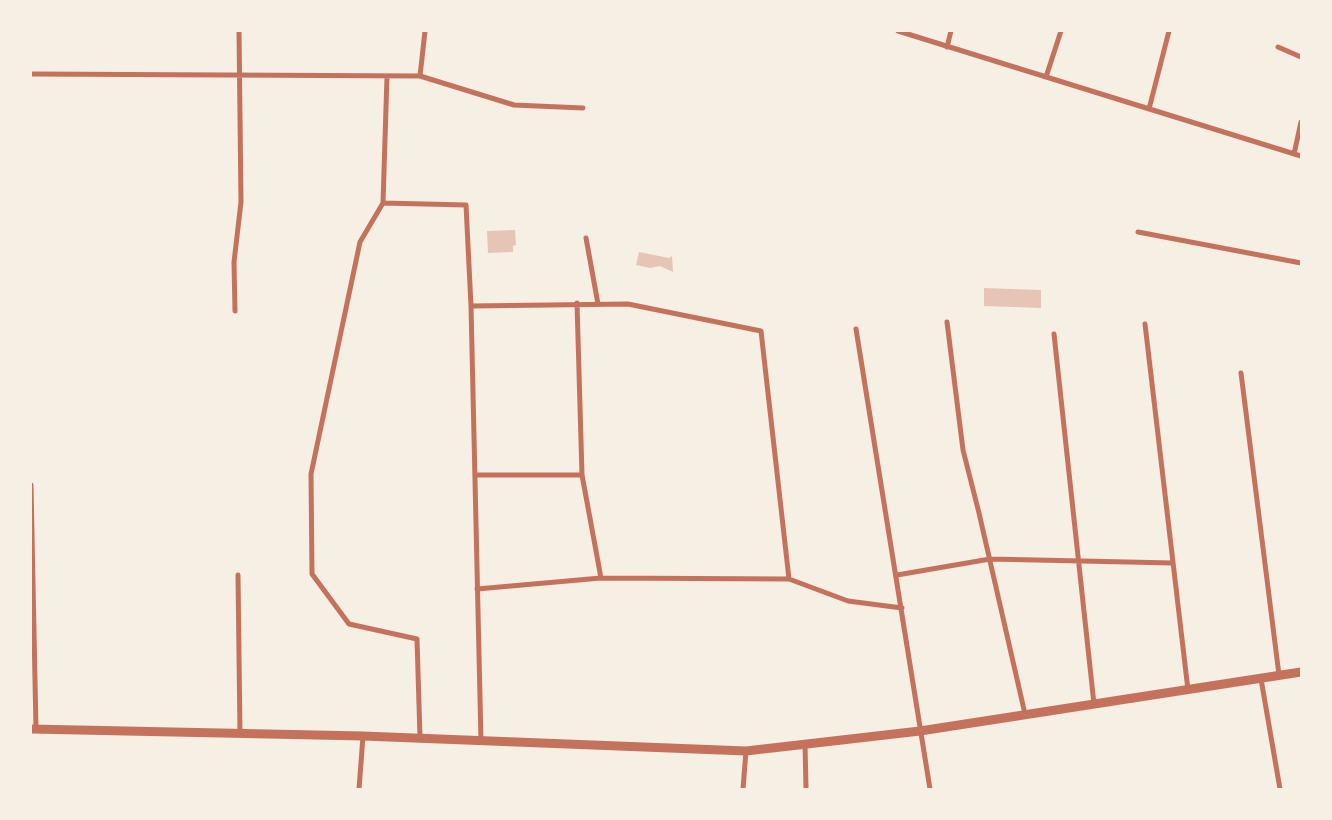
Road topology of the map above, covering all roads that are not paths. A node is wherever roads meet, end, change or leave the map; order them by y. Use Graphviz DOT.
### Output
graph roads {
  1 [pos="238,31"];
  2 [pos="425,31"];
  3 [pos="898,31"];
  4 [pos="951,31"];
  5 [pos="1060,31"];
  6 [pos="1169,31"];
  7 [pos="947,47"];
  8 [pos="1278,47"];
  9 [pos="1301,57"];
  10 [pos="31,74"];
  11 [pos="239,75"];
  12 [pos="387,76"];
  13 [pos="420,76"];
  14 [pos="1046,77"];
  15 [pos="583,108"];
  16 [pos="1149,109"];
  17 [pos="1301,122"];
  18 [pos="1294,154"];
  19 [pos="1301,156"];
  20 [pos="383,203"];
  21 [pos="1138,232"];
  22 [pos="586,238"];
  23 [pos="1301,263"];
  24 [pos="578,303"];
  25 [pos="598,304"];
  26 [pos="471,306"];
  27 [pos="235,311"];
  28 [pos="947,322"];
  29 [pos="1145,324"];
  30 [pos="856,329"];
  31 [pos="1054,334"];
  32 [pos="1241,374"];
  33 [pos="475,475"];
  34 [pos="582,475"];
  35 [pos="31,485"];
  36 [pos="990,559"];
  37 [pos="1079,559"];
  38 [pos="1173,562"];
  39 [pos="238,574"];
  40 [pos="897,575"];
  41 [pos="601,578"];
  42 [pos="789,579"];
  43 [pos="477,589"];
  44 [pos="902,608"];
  45 [pos="1301,672"];
  46 [pos="1279,675"];
  47 [pos="1261,679"];
  48 [pos="1188,690"];
  49 [pos="1094,704"];
  50 [pos="1025,714"];
  51 [pos="34,729"];
  52 [pos="920,731"];
  53 [pos="240,734"];
  54 [pos="363,736"];
  55 [pos="420,738"];
  56 [pos="481,741"];
  57 [pos="805,744"];
  58 [pos="746,752"];
  59 [pos="359,789"];
  60 [pos="743,789"];
  61 [pos="806,789"];
  62 [pos="930,789"];
  63 [pos="1280,789"];
  1 -- 11 [label="street"];
  2 -- 13 [label="street"];
  3 -- 7 [label="street"];
  4 -- 7 [label="street"];
  5 -- 14 [label="street"];
  6 -- 16 [label="street"];
  7 -- 14 [label="street"];
  8 -- 9 [label="street"];
  10 -- 11 [label="street"];
  11 -- 12 [label="street"];
  11 -- 27 [label="street"];
  12 -- 13 [label="street"];
  12 -- 20 [label="street"];
  13 -- 15 [label="street"];
  14 -- 16 [label="street"];
  16 -- 18 [label="street"];
  17 -- 18 [label="street"];
  18 -- 19 [label="street"];
  20 -- 26 [label="street"];
  20 -- 55 [label="street"];
  21 -- 23 [label="street"];
  22 -- 25 [label="street"];
  24 -- 25 [label="street"];
  24 -- 26 [label="street"];
  24 -- 34 [label="street"];
  25 -- 42 [label="street"];
  26 -- 33 [label="street"];
  28 -- 36 [label="street"];
  29 -- 38 [label="street"];
  30 -- 40 [label="street"];
  31 -- 37 [label="street"];
  32 -- 46 [label="street"];
  33 -- 34 [label="street"];
  33 -- 43 [label="street"];
  34 -- 41 [label="street"];
  35 -- 51 [label="street"];
  36 -- 37 [label="street"];
  36 -- 40 [label="street"];
  36 -- 50 [label="street"];
  37 -- 38 [label="street"];
  37 -- 49 [label="street"];
  38 -- 48 [label="street"];
  39 -- 53 [label="street"];
  40 -- 44 [label="street"];
  41 -- 42 [label="street"];
  41 -- 43 [label="street"];
  42 -- 44 [label="street"];
  43 -- 56 [label="street"];
  44 -- 52 [label="street"];
  45 -- 46 [label="street"];
  46 -- 47 [label="street"];
  47 -- 48 [label="street"];
  47 -- 63 [label="street"];
  48 -- 49 [label="street"];
  49 -- 50 [label="street"];
  50 -- 52 [label="street"];
  51 -- 53 [label="street"];
  52 -- 57 [label="street"];
  52 -- 62 [label="street"];
  53 -- 54 [label="street"];
  54 -- 55 [label="street"];
  54 -- 59 [label="street"];
  55 -- 56 [label="street"];
  56 -- 58 [label="street"];
  57 -- 58 [label="street"];
  57 -- 61 [label="street"];
  58 -- 60 [label="street"];
}
